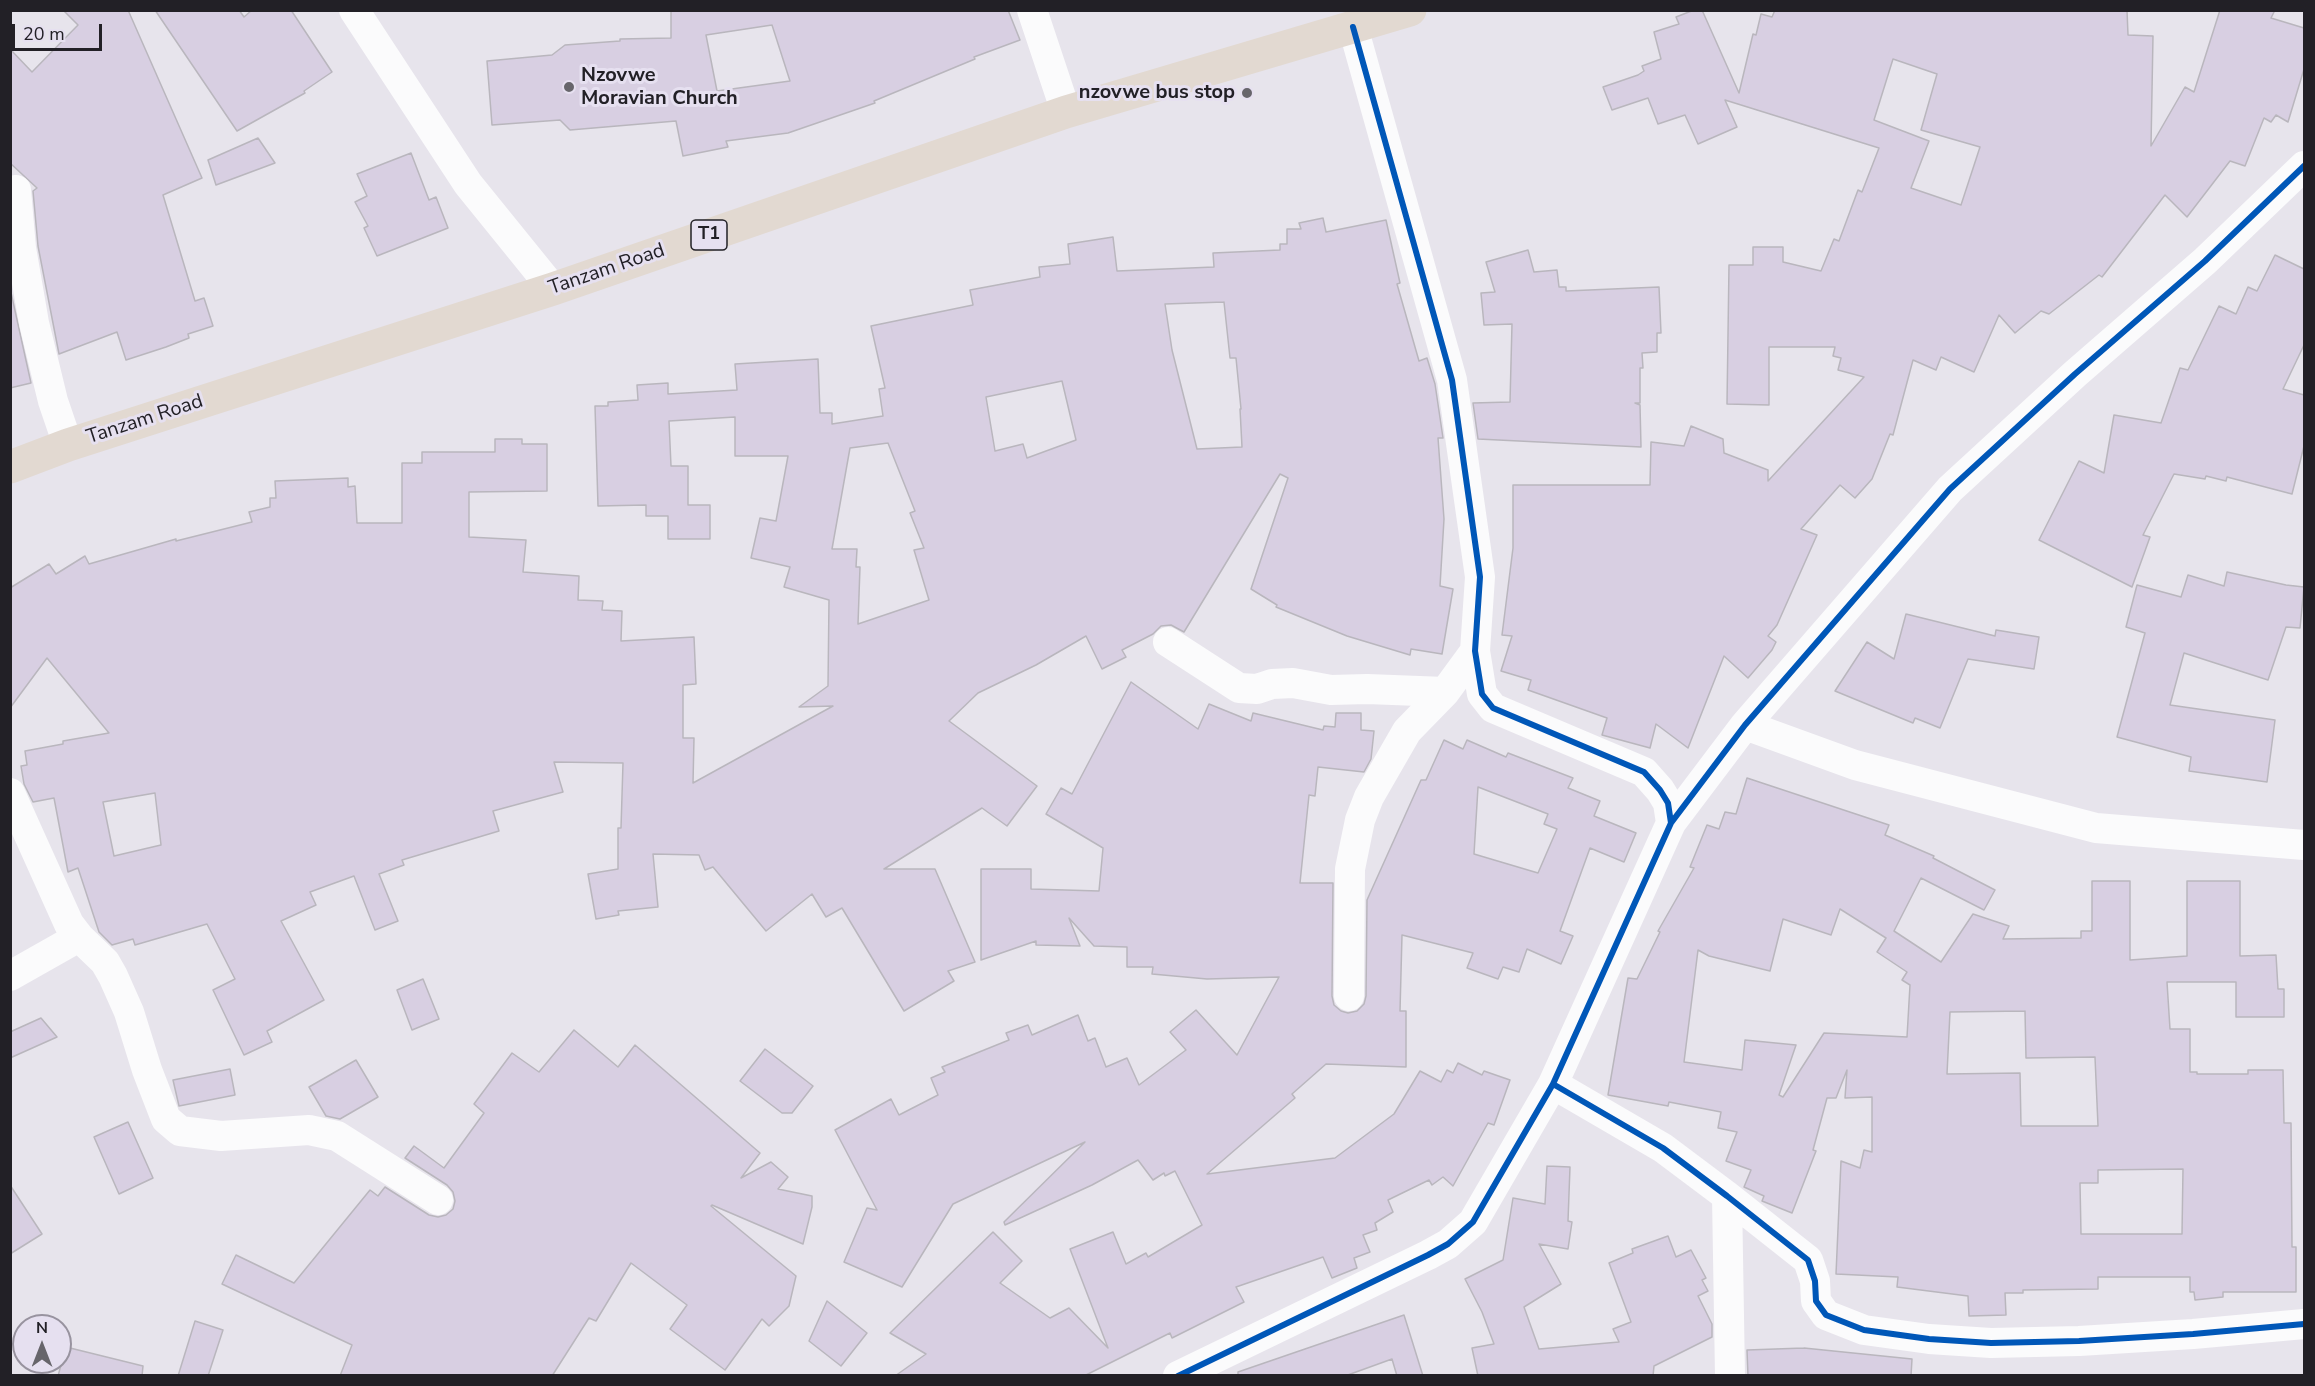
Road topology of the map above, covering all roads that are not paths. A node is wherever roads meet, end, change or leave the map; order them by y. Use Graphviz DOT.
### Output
graph roads {
  1 [pos="354,10"];
  2 [pos="1032,10"];
  3 [pos="1410,10"];
  4 [pos="1353,27"];
  5 [pos="1066,112"];
  6 [pos="2304,166"];
  7 [pos="16,190"];
  8 [pos="553,289"];
  9 [pos="68,445"];
  10 [pos="10,467"];
  11 [pos="1168,642"];
  12 [pos="1475,651"];
  13 [pos="1445,692"];
  14 [pos="1746,725"];
  15 [pos="10,793"];
  16 [pos="1671,823"];
  17 [pos="2304,846"];
  18 [pos="79,937"];
  19 [pos="10,976"];
  20 [pos="1349,996"];
  21 [pos="1553,1084"];
  22 [pos="1727,1196"];
  23 [pos="438,1200"];
  24 [pos="2304,1323"];
  25 [pos="1178,1376"];
  26 [pos="1730,1376"];
  1 -- 8 [label="street"];
  2 -- 5 [label="street"];
  3 -- 4 [label="highway, Tanzam Road / T1"];
  4 -- 5 [label="highway, Tanzam Road / T1"];
  4 -- 12 [label="street"];
  5 -- 8 [label="highway, Tanzam Road / T1"];
  6 -- 14 [label="street"];
  7 -- 9 [label="street"];
  8 -- 9 [label="highway, Tanzam Road / T1"];
  9 -- 10 [label="highway, Tanzam Road / T1"];
  11 -- 13 [label="street"];
  12 -- 13 [label="street"];
  12 -- 16 [label="street"];
  13 -- 20 [label="street"];
  14 -- 16 [label="street"];
  14 -- 17 [label="street"];
  15 -- 18 [label="street"];
  16 -- 21 [label="street"];
  18 -- 19 [label="street"];
  18 -- 23 [label="street"];
  21 -- 22 [label="street"];
  21 -- 25 [label="street"];
  22 -- 24 [label="street"];
  22 -- 26 [label="street"];
}
